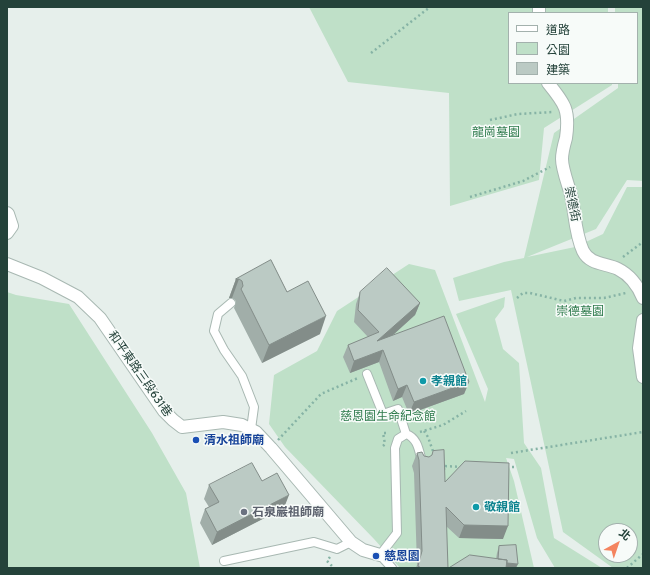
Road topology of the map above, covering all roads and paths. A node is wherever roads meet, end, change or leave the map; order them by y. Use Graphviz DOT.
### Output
graph roads {
  1 [pos="430,7"];
  2 [pos="371,53"];
  3 [pos="549,84"];
  4 [pos="566,111"];
  5 [pos="490,120"];
  6 [pos="562,160"];
  7 [pos="470,197"];
  8 [pos="7,213"];
  9 [pos="7,233"];
  10 [pos="643,242"];
  11 [pos="7,264"];
  12 [pos="618,269"];
  13 [pos="640,293"];
  14 [pos="517,298"];
  15 [pos="231,303"];
  16 [pos="643,320"];
  17 [pos="367,374"];
  18 [pos="643,377"];
  19 [pos="466,411"];
  20 [pos="251,430"];
  21 [pos="424,431"];
  22 [pos="643,432"];
  23 [pos="386,433"];
  24 [pos="418,433"];
  25 [pos="406,434"];
  26 [pos="383,446"];
  27 [pos="271,448"];
  28 [pos="511,453"];
  29 [pos="435,459"];
  30 [pos="423,465"];
  31 [pos="468,467"];
  32 [pos="507,467"];
  33 [pos="514,467"];
  34 [pos="443,474"];
  35 [pos="350,542"];
  36 [pos="643,554"];
  37 [pos="380,555"];
  38 [pos="224,561"];
  39 [pos="392,568"];
  40 [pos="627,568"];
  1 -- 2 [label="path"];
  3 -- 4 [label="street, 崇德街"];
  4 -- 5 [label="path"];
  4 -- 6 [label="street, 崇德街"];
  6 -- 7 [label="path"];
  6 -- 12 [label="street, 崇德街"];
  8 -- 9 [label="street"];
  10 -- 12 [label="path"];
  11 -- 20 [label="street, 和平東路三段631巷"];
  12 -- 13 [label="street, 崇德街"];
  13 -- 14 [label="path"];
  15 -- 20 [label="lane"];
  16 -- 18 [label="street"];
  17 -- 25 [label="lane"];
  17 -- 27 [label="path"];
  19 -- 21 [label="path"];
  20 -- 27 [label="street, 和平東路三段631巷"];
  21 -- 24 [label="path"];
  21 -- 29 [label="path"];
  22 -- 28 [label="path"];
  23 -- 26 [label="path"];
  25 -- 30 [label="lane"];
  25 -- 37 [label="lane"];
  27 -- 35 [label="street, 和平東路三段631巷"];
  31 -- 34 [label="path"];
  32 -- 33 [label="path"];
  35 -- 37 [label="street, 和平東路三段631巷"];
  35 -- 38 [label="lane"];
  36 -- 40 [label="path"];
  37 -- 39 [label="lane, 和平東路三段631巷"];
}
